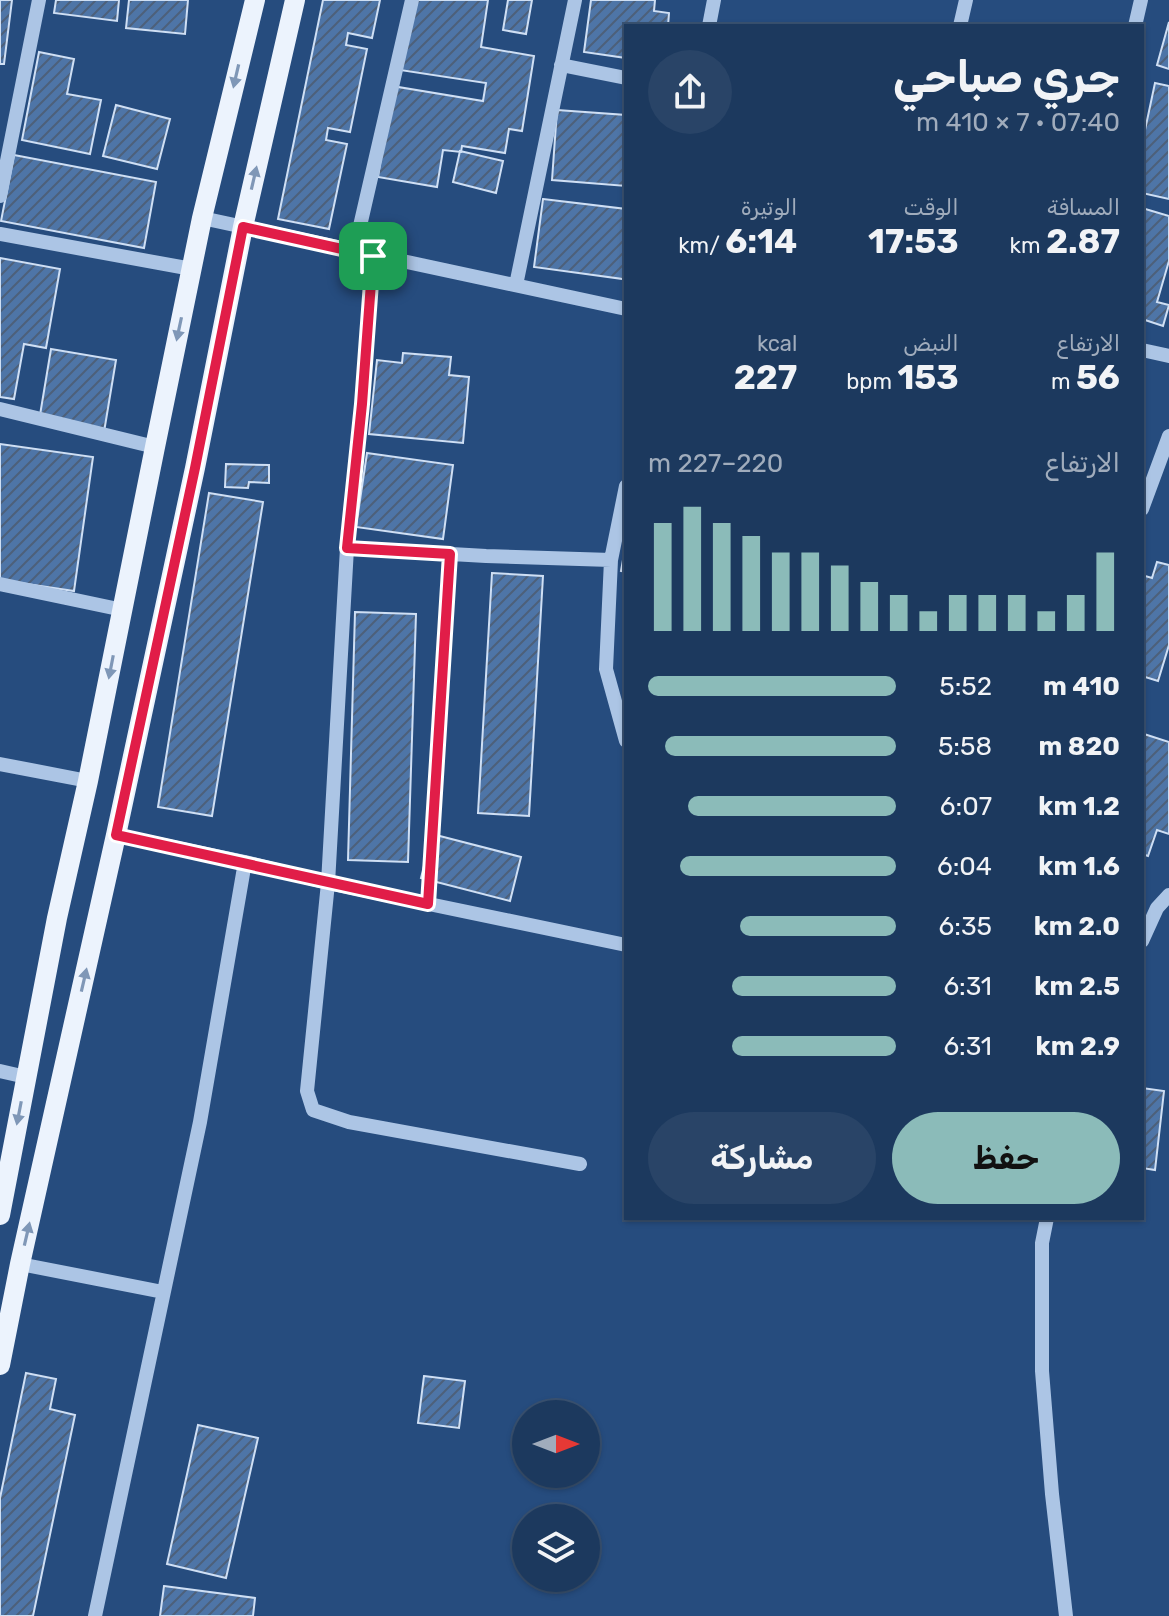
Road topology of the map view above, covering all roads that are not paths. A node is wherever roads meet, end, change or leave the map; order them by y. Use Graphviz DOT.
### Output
graph roads {
  1 [pos="39,0"];
  2 [pos="255,0"];
  3 [pos="295,0"];
  4 [pos="412,0"];
  5 [pos="575,0"];
  6 [pos="714,0"];
  7 [pos="966,0"];
  8 [pos="1141,0"];
  9 [pos="709,24"];
  10 [pos="960,24"];
  11 [pos="1135,24"];
  12 [pos="561,65"];
  13 [pos="624,78"];
  14 [pos="0,196"];
  15 [pos="202,218"];
  16 [pos="243,227"];
  17 [pos="0,234"];
  18 [pos="354,252"];
  19 [pos="373,256"];
  20 [pos="192,269"];
  21 [pos="516,285"];
  22 [pos="624,309"];
  23 [pos="1144,350"];
  24 [pos="1169,356"];
  25 [pos="0,409"];
  26 [pos="1169,436"];
  27 [pos="155,447"];
  28 [pos="624,496"];
  29 [pos="1144,504"];
  30 [pos="347,548"];
  31 [pos="450,554"];
  32 [pos="611,560"];
  33 [pos="0,584"];
  34 [pos="123,610"];
  35 [pos="624,734"];
  36 [pos="0,764"];
  37 [pos="88,781"];
  38 [pos="116,835"];
  39 [pos="245,862"];
  40 [pos="328,883"];
  41 [pos="1169,895"];
  42 [pos="428,904"];
  43 [pos="1149,906"];
  44 [pos="1144,931"];
  45 [pos="624,945"];
  46 [pos="0,1071"];
  47 [pos="26,1077"];
  48 [pos="580,1164"];
  49 [pos="0,1215"];
  50 [pos="1047,1220"];
  51 [pos="20,1264"];
  52 [pos="163,1292"];
  53 [pos="0,1365"];
  54 [pos="95,1616"];
  55 [pos="1066,1616"];
  1 -- 14 [label="street"];
  2 -- 15 [label="main road, one-way"];
  16 -- 3 [label="main road, one-way"];
  4 -- 18 [label="street"];
  5 -- 12 [label="street"];
  6 -- 9 [label="street"];
  7 -- 10 [label="street"];
  8 -- 11 [label="street"];
  12 -- 13 [label="street"];
  12 -- 21 [label="street"];
  15 -- 16 [label="street"];
  15 -- 20 [label="main road"];
  16 -- 18 [label="street"];
  16 -- 38 [label="main road"];
  17 -- 20 [label="street"];
  18 -- 19 [label="street"];
  19 -- 21 [label="street"];
  19 -- 30 [label="street"];
  20 -- 27 [label="main road, one-way"];
  21 -- 22 [label="street"];
  23 -- 24 [label="street"];
  25 -- 27 [label="street"];
  26 -- 29 [label="street"];
  27 -- 34 [label="main road"];
  28 -- 32 [label="street"];
  30 -- 31 [label="street"];
  30 -- 40 [label="street"];
  31 -- 32 [label="street"];
  31 -- 42 [label="street"];
  32 -- 35 [label="street"];
  33 -- 34 [label="street"];
  34 -- 37 [label="main road, one-way"];
  36 -- 37 [label="street"];
  37 -- 47 [label="main road"];
  38 -- 39 [label="street"];
  51 -- 38 [label="main road, one-way"];
  39 -- 40 [label="street"];
  39 -- 52 [label="street"];
  40 -- 42 [label="street"];
  40 -- 48 [label="street"];
  41 -- 43 [label="street"];
  42 -- 45 [label="street"];
  43 -- 44 [label="street"];
  46 -- 47 [label="street"];
  47 -- 49 [label="main road, one-way"];
  50 -- 55 [label="street"];
  51 -- 52 [label="street"];
  51 -- 53 [label="main road"];
  52 -- 54 [label="street"];
}
